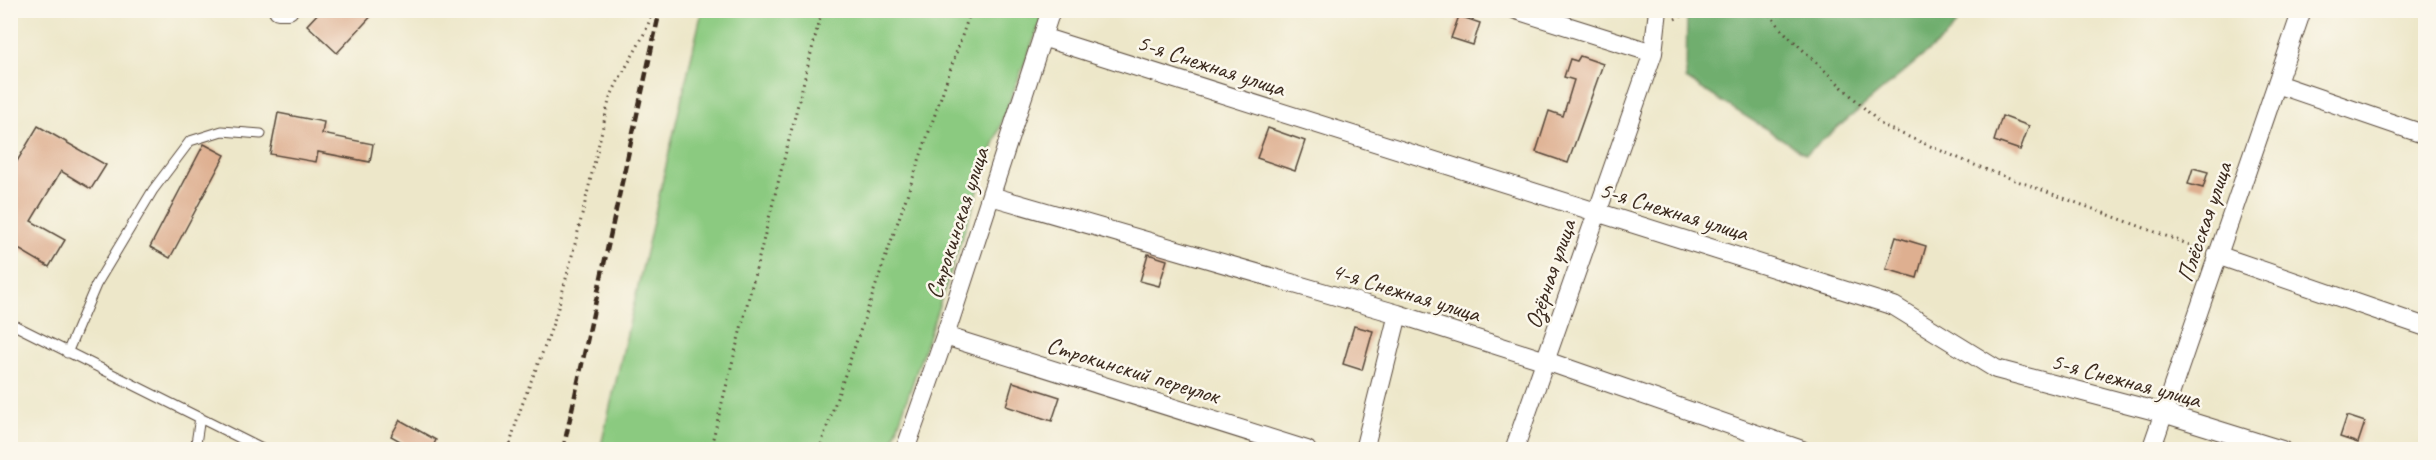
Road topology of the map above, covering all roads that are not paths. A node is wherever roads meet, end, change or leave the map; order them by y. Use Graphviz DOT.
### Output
graph roads {
  1 [pos="278,10"];
  2 [pos="289,10"];
  3 [pos="1051,10"];
  4 [pos="1516,10"];
  5 [pos="1658,10"];
  6 [pos="2302,10"];
  7 [pos="1042,37"];
  8 [pos="1653,53"];
  9 [pos="2277,84"];
  10 [pos="261,134"];
  11 [pos="2426,135"];
  12 [pos="992,196"];
  13 [pos="1597,212"];
  14 [pos="2217,255"];
  15 [pos="1398,314"];
  16 [pos="10,323"];
  17 [pos="2426,327"];
  18 [pos="945,336"];
  19 [pos="67,353"];
  20 [pos="1546,360"];
  21 [pos="2163,413"];
  22 [pos="200,417"];
  23 [pos="195,450"];
  24 [pos="264,450"];
  25 [pos="905,450"];
  26 [pos="1307,450"];
  27 [pos="1364,450"];
  28 [pos="1514,450"];
  29 [pos="1802,450"];
  30 [pos="2151,450"];
  31 [pos="2282,450"];
  1 -- 2 [label="street"];
  3 -- 7 [label="street, Строкинская улица"];
  4 -- 8 [label="street"];
  5 -- 8 [label="street, Озёрная улица"];
  6 -- 9 [label="street, Плёсская улица"];
  7 -- 12 [label="street, Строкинская улица"];
  7 -- 13 [label="street, 5-я Снежная улица"];
  8 -- 13 [label="street, Озёрная улица"];
  9 -- 11 [label="street"];
  9 -- 14 [label="street, Плёсская улица"];
  10 -- 19 [label="lane"];
  12 -- 15 [label="street, 4-я Снежная улица"];
  12 -- 18 [label="street, Строкинская улица"];
  13 -- 20 [label="street, Озёрная улица"];
  13 -- 21 [label="street, 5-я Снежная улица"];
  14 -- 17 [label="street"];
  14 -- 21 [label="street, Плёсская улица"];
  15 -- 20 [label="street, 4-я Снежная улица"];
  15 -- 27 [label="street"];
  16 -- 19 [label="lane"];
  18 -- 25 [label="street, Строкинская улица"];
  18 -- 26 [label="street, Строкинский переулок"];
  19 -- 22 [label="lane"];
  20 -- 28 [label="street, Озёрная улица"];
  20 -- 29 [label="street, 4-я Снежная улица"];
  21 -- 30 [label="street, Плёсская улица"];
  21 -- 31 [label="street, 5-я Снежная улица"];
  22 -- 23 [label="lane"];
  22 -- 24 [label="lane"];
}
